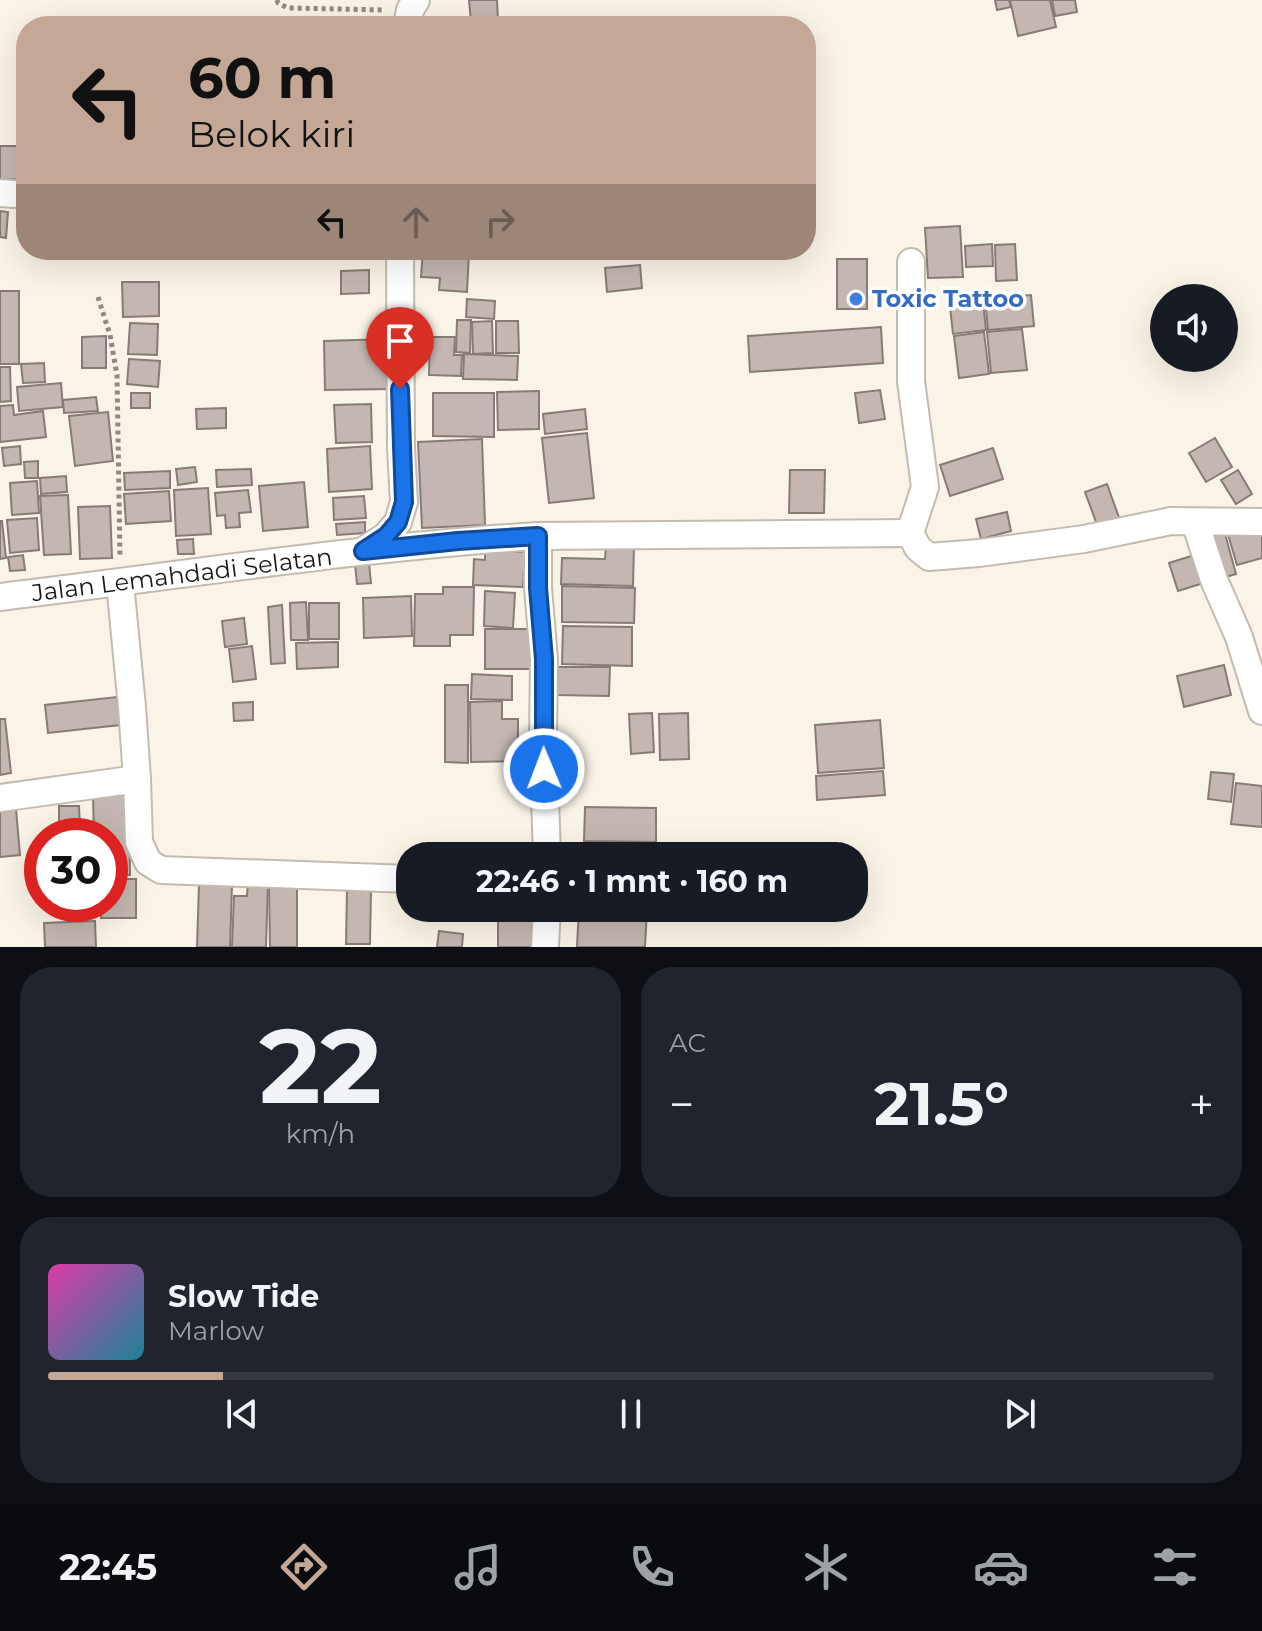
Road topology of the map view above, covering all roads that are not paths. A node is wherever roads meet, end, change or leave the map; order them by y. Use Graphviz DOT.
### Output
graph roads {
  1 [pos="400,260"];
  2 [pos="911,262"];
  3 [pos="1195,522"];
  4 [pos="1262,522"];
  5 [pos="910,533"];
  6 [pos="538,536"];
  7 [pos="363,551"];
  8 [pos="120,583"];
  9 [pos="0,597"];
  10 [pos="1262,711"];
  11 [pos="137,779"];
  12 [pos="0,798"];
  13 [pos="547,842"];
  14 [pos="396,878"];
  15 [pos="546,922"];
  16 [pos="545,947"];
  1 -- 7 [label="street"];
  2 -- 5 [label="street"];
  3 -- 4 [label="street"];
  3 -- 5 [label="street"];
  3 -- 10 [label="street"];
  5 -- 6 [label="street, Jalan Lemahdadi Selatan"];
  6 -- 7 [label="street, Jalan Lemahdadi Selatan"];
  6 -- 13 [label="street"];
  7 -- 8 [label="street, Jalan Lemahdadi Selatan"];
  8 -- 9 [label="street, Jalan Lemahdadi Selatan"];
  8 -- 11 [label="street"];
  11 -- 12 [label="street"];
  11 -- 14 [label="street"];
  15 -- 16 [label="street"];
}
